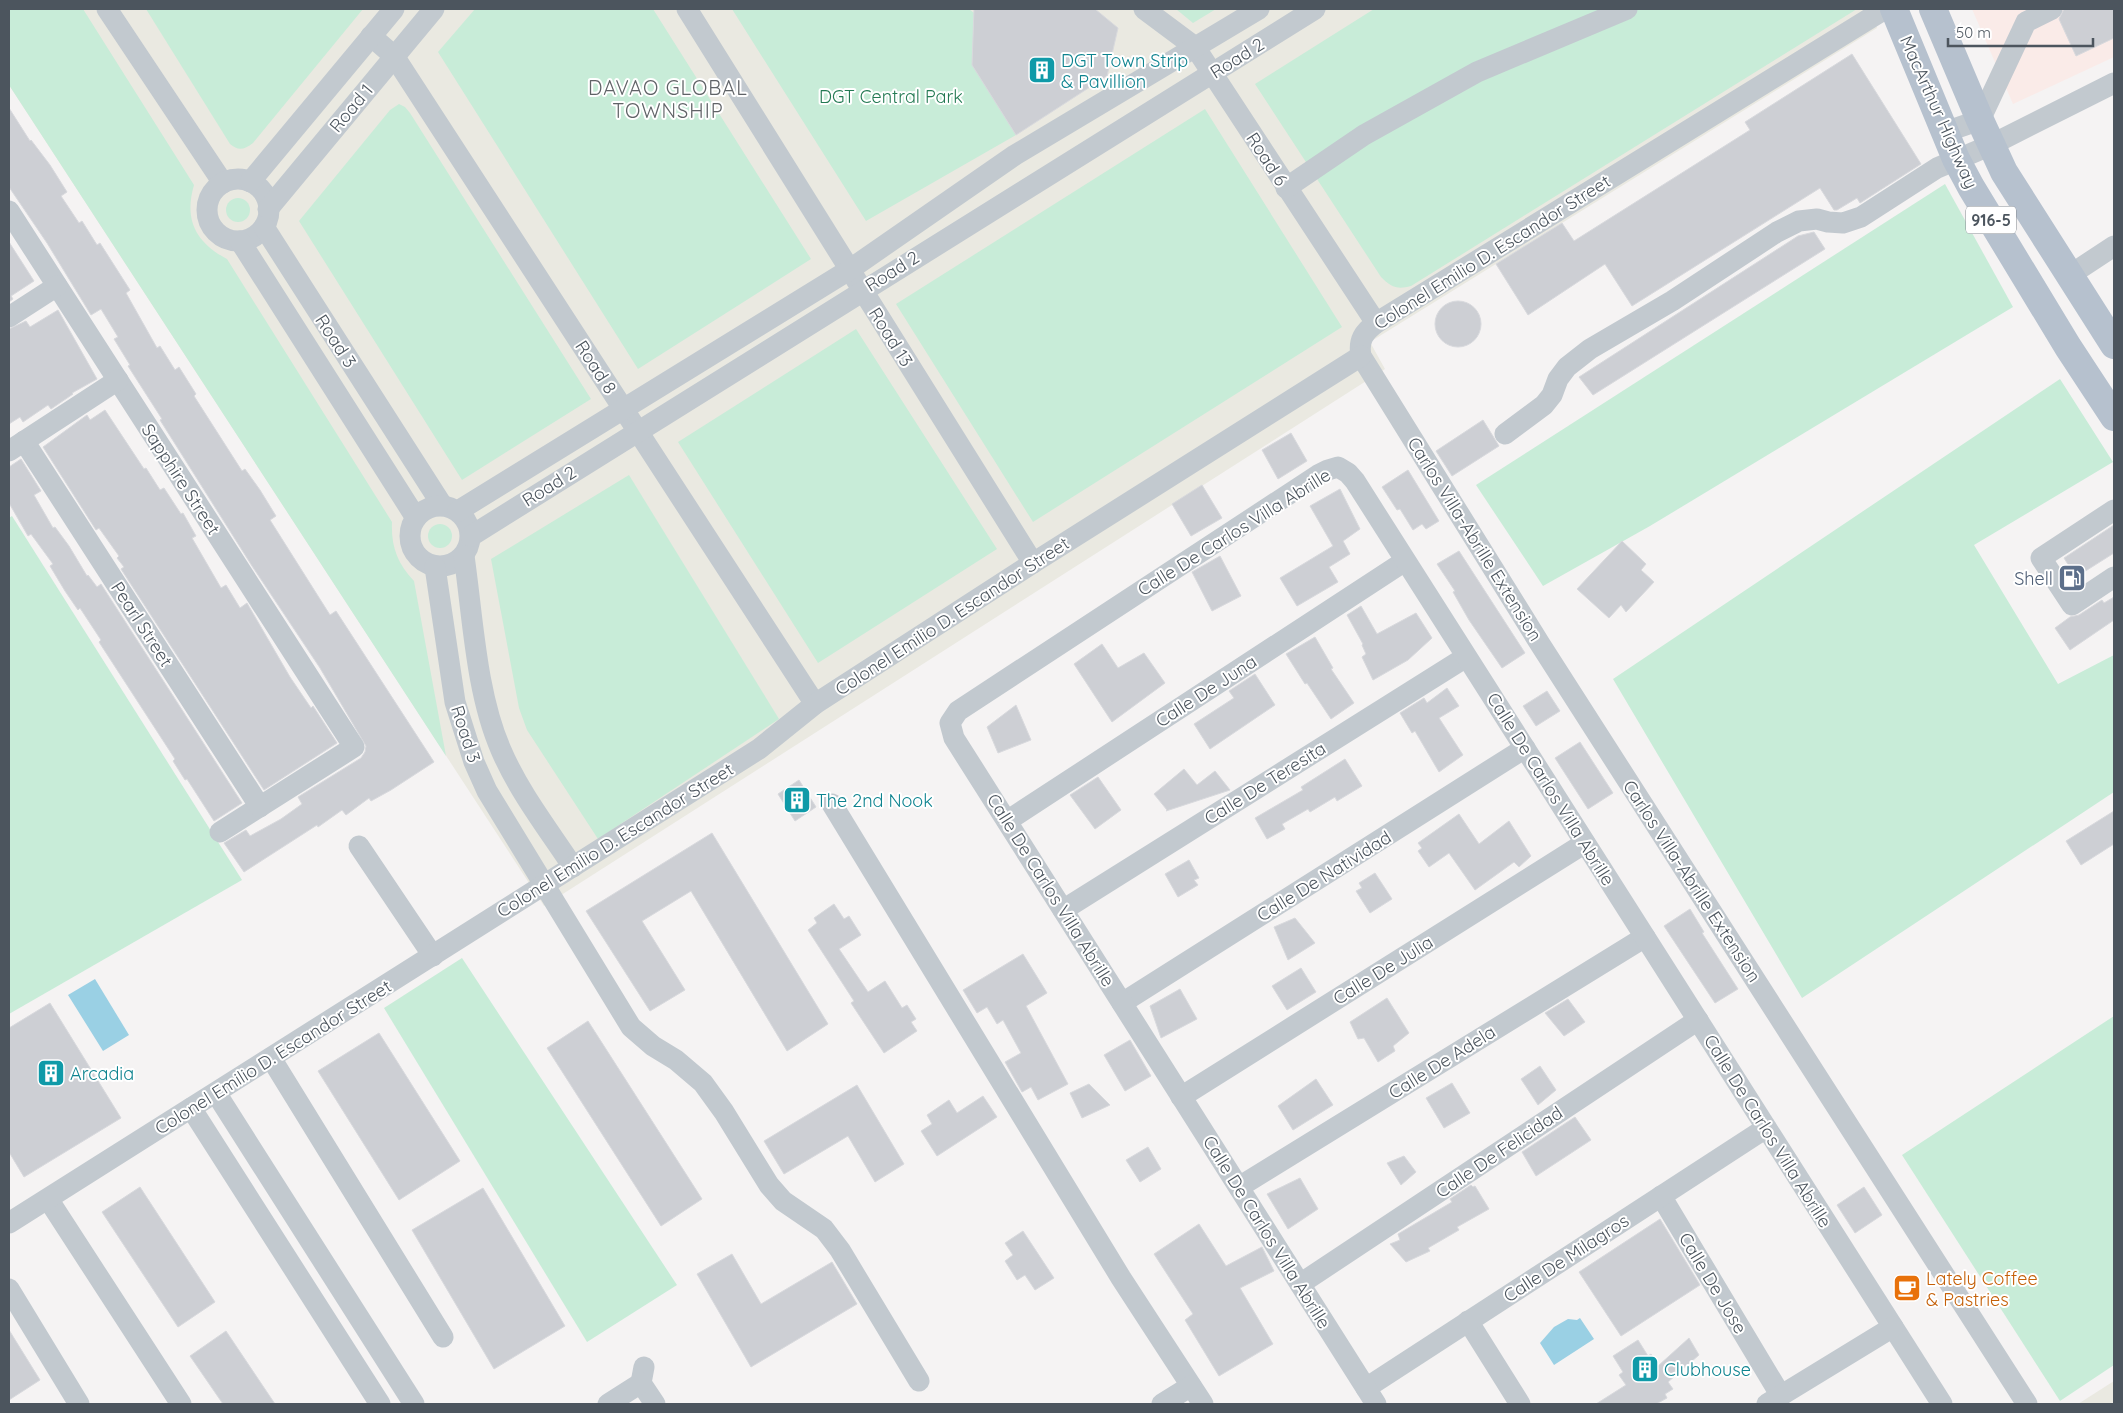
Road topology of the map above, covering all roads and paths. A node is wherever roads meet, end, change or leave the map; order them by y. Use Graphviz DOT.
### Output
graph roads {
  1 [pos="107,9"];
  2 [pos="394,9"];
  3 [pos="434,9"];
  4 [pos="687,9"];
  5 [pos="1144,9"];
  6 [pos="1259,9"];
  7 [pos="1315,9"];
  8 [pos="1627,9"];
  9 [pos="1885,9"];
  10 [pos="1894,9"];
  11 [pos="1933,9"];
  12 [pos="2052,9"];
  13 [pos="2028,16"];
  14 [pos="371,36"];
  15 [pos="1195,47"];
  16 [pos="394,56"];
  17 [pos="1212,73"];
  18 [pos="2114,83"];
  19 [pos="1980,120"];
  20 [pos="1945,132"];
  21 [pos="1991,145"];
  22 [pos="1015,155"];
  23 [pos="1956,159"];
  24 [pos="250,182"];
  25 [pos="223,183"];
  26 [pos="1033,184"];
  27 [pos="1286,188"];
  28 [pos="9,211"];
  29 [pos="266,218"];
  30 [pos="240,241"];
  31 [pos="2114,246"];
  32 [pos="849,270"];
  33 [pos="2070,275"];
  34 [pos="57,286"];
  35 [pos="862,290"];
  36 [pos="9,317"];
  37 [pos="1376,323"];
  38 [pos="2114,345"];
  39 [pos="1361,356"];
  40 [pos="118,380"];
  41 [pos="623,408"];
  42 [pos="2114,417"];
  43 [pos="637,431"];
  44 [pos="1505,434"];
  45 [pos="16,446"];
  46 [pos="450,508"];
  47 [pos="2114,510"];
  48 [pos="416,518"];
  49 [pos="468,546"];
  50 [pos="1406,560"];
  51 [pos="1033,563"];
  52 [pos="434,566"];
  53 [pos="2114,577"];
  54 [pos="1466,656"];
  55 [pos="815,704"];
  56 [pos="1525,748"];
  57 [pos="832,804"];
  58 [pos="260,807"];
  59 [pos="1007,821"];
  60 [pos="220,832"];
  61 [pos="1585,844"];
  62 [pos="359,846"];
  63 [pos="573,867"];
  64 [pos="546,885"];
  65 [pos="1064,910"];
  66 [pos="1645,937"];
  67 [pos="433,956"];
  68 [pos="1122,1003"];
  69 [pos="1698,1020"];
  70 [pos="271,1058"];
  71 [pos="216,1093"];
  72 [pos="1181,1097"];
  73 [pos="191,1108"];
  74 [pos="1766,1128"];
  75 [pos="1239,1187"];
  76 [pos="1661,1196"];
  77 [pos="48,1199"];
  78 [pos="9,1223"];
  79 [pos="1300,1284"];
  80 [pos="9,1289"];
  81 [pos="1468,1321"];
  82 [pos="1893,1327"];
  83 [pos="443,1338"];
  84 [pos="919,1381"];
  85 [pos="1191,1386"];
  86 [pos="1371,1396"];
  87 [pos="1774,1400"];
  88 [pos="79,1404"];
  89 [pos="181,1404"];
  90 [pos="380,1404"];
  91 [pos="414,1404"];
  92 [pos="608,1404"];
  93 [pos="655,1404"];
  94 [pos="1162,1404"];
  95 [pos="1203,1404"];
  96 [pos="1520,1404"];
  97 [pos="1942,1404"];
  98 [pos="2027,1404"];
  1 -- 25 [label="street"];
  2 -- 14 [label="street, Road 1"];
  3 -- 16 [label="street, Road 1"];
  4 -- 32 [label="street, Road 13"];
  5 -- 15 [label="street, Road 6"];
  6 -- 15 [label="street, Road 2"];
  7 -- 17 [label="street, Road 2"];
  8 -- 27 [label="street"];
  9 -- 37 [label="street, Colonel Emilio D. Escandor Street"];
  10 -- 20 [label="main road, MacArthur Highway / 916-5"];
  11 -- 19 [label="main road, MacArthur Highway / 916-5"];
  12 -- 13 [label="street"];
  13 -- 19 [label="street"];
  14 -- 16 [label="street, Road 8"];
  14 -- 24 [label="street, Road 1"];
  15 -- 17 [label="street, Road 6"];
  15 -- 22 [label="street, Road 2"];
  16 -- 29 [label="street, Road 1"];
  16 -- 41 [label="street, Road 8"];
  17 -- 26 [label="street, Road 2"];
  17 -- 27 [label="street, Road 6"];
  18 -- 21 [label="street"];
  19 -- 20 [label="street"];
  19 -- 21 [label="main road, MacArthur Highway / 916-5"];
  20 -- 23 [label="main road, MacArthur Highway / 916-5"];
  21 -- 23 [label="street"];
  21 -- 33 [label="main road, MacArthur Highway / 916-5"];
  22 -- 26 [label="street"];
  22 -- 32 [label="street, Road 2"];
  23 -- 42 [label="main road, MacArthur Highway / 916-5"];
  23 -- 44 [label="street"];
  24 -- 25 [label="street"];
  24 -- 29 [label="street"];
  25 -- 30 [label="street"];
  26 -- 35 [label="street, Road 2"];
  27 -- 37 [label="street, Road 6"];
  28 -- 34 [label="street, Sapphire Street"];
  29 -- 30 [label="street"];
  29 -- 46 [label="street, Road 3"];
  30 -- 48 [label="street, Road 3"];
  31 -- 33 [label="street"];
  32 -- 35 [label="street, Road 13"];
  32 -- 41 [label="street, Road 2"];
  33 -- 38 [label="main road, MacArthur Highway / 916-5"];
  34 -- 36 [label="street"];
  34 -- 40 [label="street, Sapphire Street"];
  35 -- 43 [label="street, Road 2"];
  35 -- 51 [label="street, Road 13"];
  37 -- 39 [label="street, Colonel Emilio D. Escandor Street"];
  39 -- 51 [label="street, Colonel Emilio D. Escandor Street"];
  39 -- 98 [label="street, Carlos Villa-Abrille Extension"];
  40 -- 45 [label="street"];
  40 -- 58 [label="street, Sapphire Street"];
  41 -- 43 [label="street, Road 8"];
  41 -- 46 [label="street, Road 2"];
  43 -- 49 [label="street, Road 2"];
  43 -- 55 [label="street, Road 8"];
  45 -- 58 [label="street, Pearl Street"];
  46 -- 48 [label="street"];
  46 -- 49 [label="street"];
  47 -- 53 [label="street"];
  48 -- 52 [label="street"];
  49 -- 52 [label="street"];
  49 -- 63 [label="street, Road 3"];
  50 -- 54 [label="street, Calle De Carlos Villa Abrille"];
  50 -- 59 [label="street, Calle De Juna"];
  50 -- 59 [label="street, Calle De Carlos Villa Abrille"];
  51 -- 55 [label="street, Colonel Emilio D. Escandor Street"];
  52 -- 64 [label="street, Road 3"];
  54 -- 56 [label="street, Calle De Carlos Villa Abrille"];
  54 -- 65 [label="street, Calle De Teresita"];
  55 -- 63 [label="street, Colonel Emilio D. Escandor Street"];
  56 -- 61 [label="street, Calle De Carlos Villa Abrille"];
  56 -- 68 [label="street, Calle De Natividad"];
  57 -- 85 [label="street"];
  58 -- 60 [label="street"];
  59 -- 65 [label="street, Calle De Carlos Villa Abrille"];
  61 -- 66 [label="street, Calle De Carlos Villa Abrille"];
  61 -- 72 [label="street, Calle De Julia"];
  62 -- 67 [label="street"];
  63 -- 64 [label="street, Colonel Emilio D. Escandor Street"];
  64 -- 67 [label="street, Colonel Emilio D. Escandor Street"];
  64 -- 84 [label="street, Road 3"];
  65 -- 68 [label="street, Calle De Carlos Villa Abrille"];
  66 -- 69 [label="street, Calle De Carlos Villa Abrille"];
  66 -- 75 [label="street, Calle De Adela"];
  67 -- 70 [label="street, Colonel Emilio D. Escandor Street"];
  68 -- 72 [label="street, Calle De Carlos Villa Abrille"];
  69 -- 74 [label="street, Calle De Carlos Villa Abrille"];
  69 -- 79 [label="street, Calle De Felicidad"];
  70 -- 71 [label="street, Colonel Emilio D. Escandor Street"];
  70 -- 83 [label="street"];
  71 -- 73 [label="street, Colonel Emilio D. Escandor Street"];
  71 -- 91 [label="street"];
  72 -- 75 [label="street, Calle De Carlos Villa Abrille"];
  73 -- 77 [label="street, Colonel Emilio D. Escandor Street"];
  73 -- 90 [label="street"];
  74 -- 76 [label="street, Calle De Milagros"];
  74 -- 82 [label="street, Calle De Carlos Villa Abrille"];
  75 -- 79 [label="street, Calle De Carlos Villa Abrille"];
  76 -- 81 [label="street, Calle De Milagros"];
  76 -- 87 [label="street, Calle De Jose"];
  77 -- 78 [label="street, Colonel Emilio D. Escandor Street"];
  77 -- 89 [label="street"];
  79 -- 86 [label="street, Calle De Carlos Villa Abrille"];
  80 -- 88 [label="street"];
  81 -- 86 [label="street, Calle De Milagros"];
  81 -- 96 [label="street"];
  82 -- 87 [label="street"];
  82 -- 97 [label="street, Calle De Carlos Villa Abrille"];
  85 -- 94 [label="street"];
  85 -- 95 [label="street"];
  92 -- 93 [label="street"];
}
